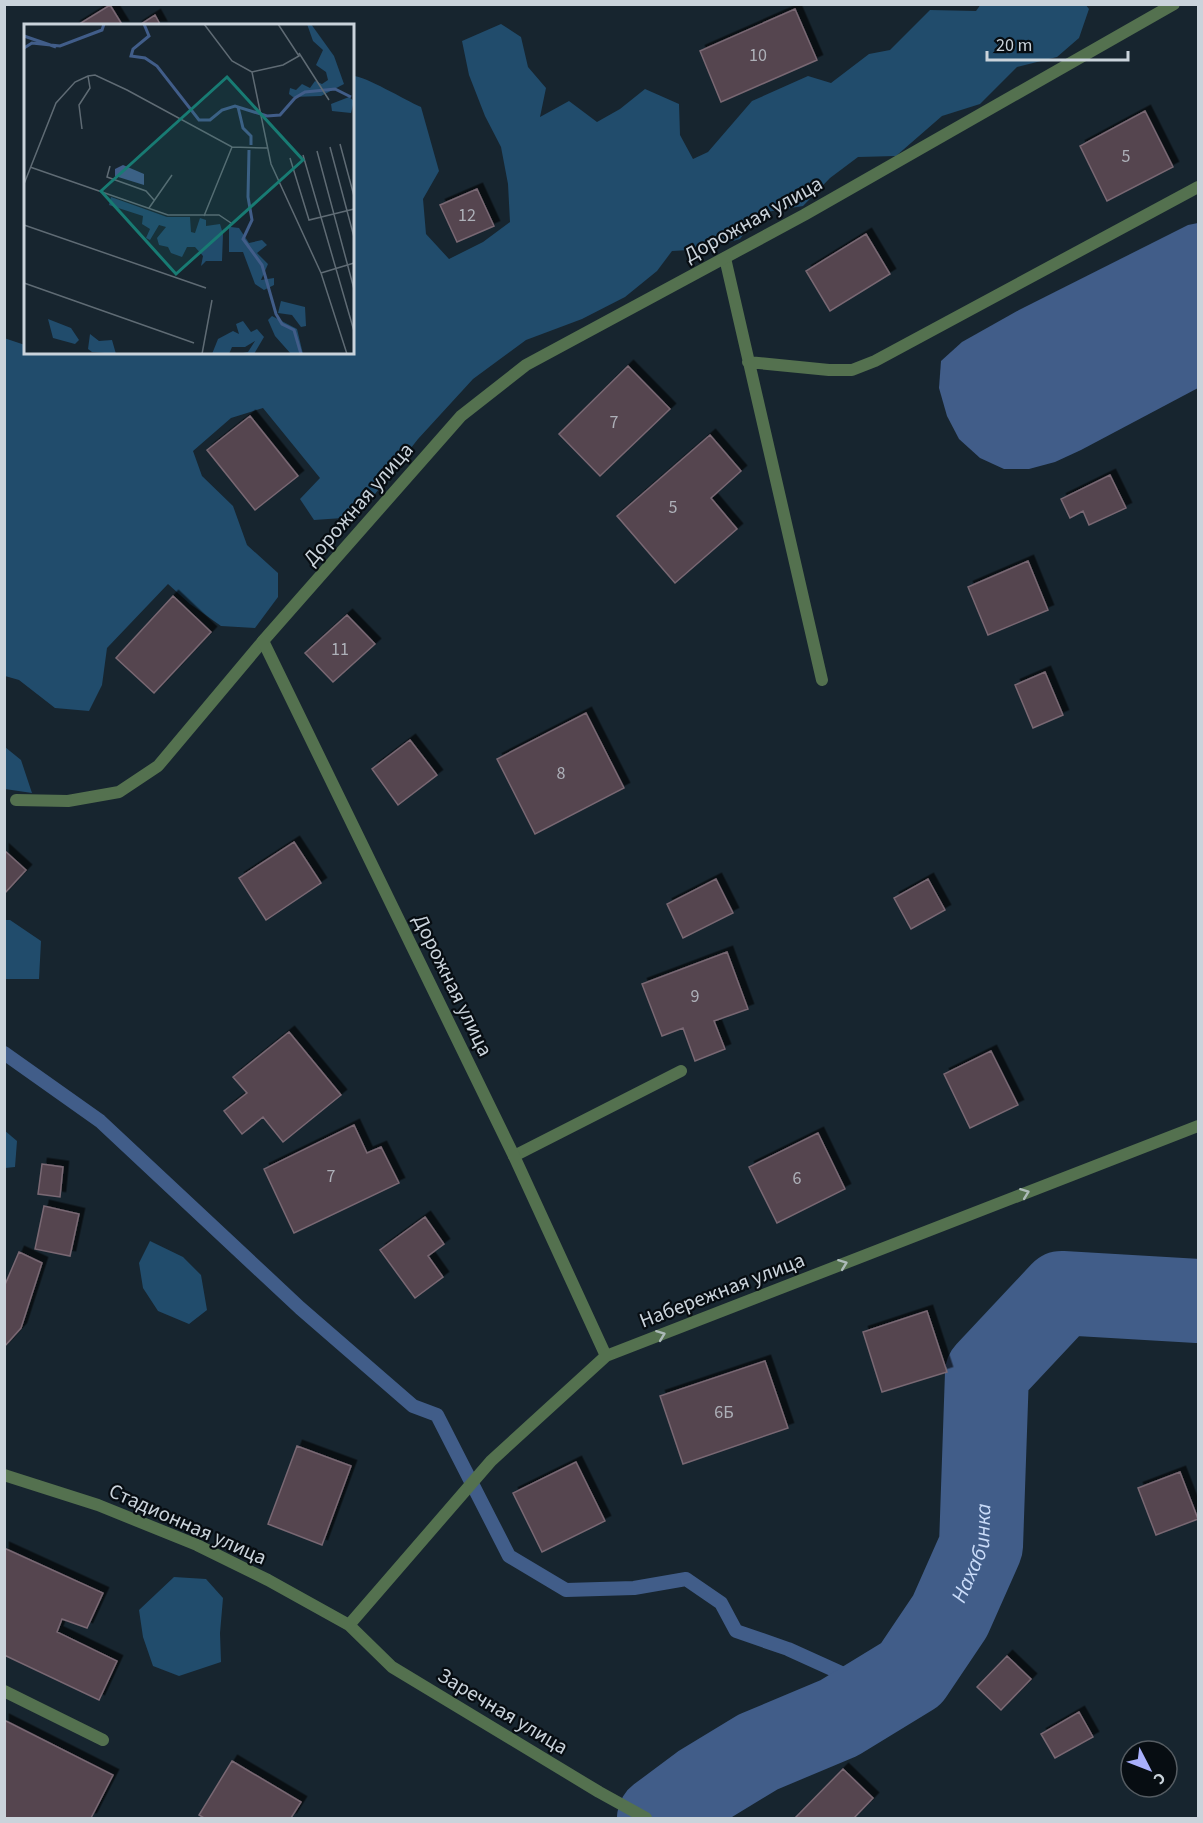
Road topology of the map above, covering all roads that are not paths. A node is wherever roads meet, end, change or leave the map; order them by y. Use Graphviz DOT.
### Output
graph roads {
  1 [pos="1174,4"];
  2 [pos="1198,187"];
  3 [pos="724,258"];
  4 [pos="748,362"];
  5 [pos="263,641"];
  6 [pos="822,680"];
  7 [pos="16,800"];
  8 [pos="681,1071"];
  9 [pos="1198,1126"];
  10 [pos="514,1156"];
  11 [pos="606,1356"];
  12 [pos="4,1475"];
  13 [pos="349,1625"];
  14 [pos="4,1691"];
  15 [pos="104,1740"];
  16 [pos="646,1818"];
  1 -- 3 [label="street, Дорожная улица"];
  2 -- 4 [label="street"];
  3 -- 4 [label="street"];
  3 -- 5 [label="street, Дорожная улица"];
  4 -- 6 [label="street"];
  5 -- 7 [label="street"];
  5 -- 10 [label="street, Дорожная улица"];
  8 -- 10 [label="street"];
  11 -- 9 [label="street, Набережная улица, one-way"];
  10 -- 11 [label="street, Дорожная улица"];
  11 -- 13 [label="street, Набережная улица"];
  12 -- 13 [label="street, Стадионная улица"];
  13 -- 16 [label="street, Заречная улица"];
  14 -- 15 [label="street"];
}
